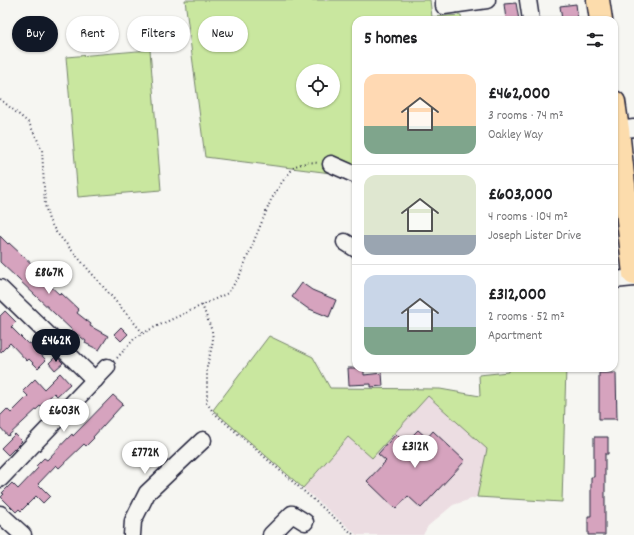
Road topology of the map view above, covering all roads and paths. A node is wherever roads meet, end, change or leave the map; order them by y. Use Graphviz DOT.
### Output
graph roads {
  1 [pos="487,0"];
  2 [pos="528,0"];
  3 [pos="598,0"];
  4 [pos="444,3"];
  5 [pos="530,16"];
  6 [pos="600,16"];
  7 [pos="0,99"];
  8 [pos="618,111"];
  9 [pos="626,129"];
  10 [pos="331,164"];
  11 [pos="352,173"];
  12 [pos="634,274"];
  13 [pos="634,278"];
  14 [pos="618,280"];
  15 [pos="1,292"];
  16 [pos="202,305"];
  17 [pos="143,333"];
  18 [pos="107,367"];
  19 [pos="95,380"];
  20 [pos="203,440"];
  21 [pos="0,479"];
  22 [pos="0,514"];
  23 [pos="305,522"];
  24 [pos="23,535"];
  25 [pos="132,535"];
  26 [pos="271,535"];
  27 [pos="354,535"];
  1 -- 4 [label="street"];
  2 -- 5 [label="street"];
  3 -- 6 [label="highway"];
  7 -- 17 [label="path"];
  8 -- 9 [label="highway"];
  9 -- 12 [label="highway"];
  10 -- 11 [label="street"];
  10 -- 16 [label="path"];
  13 -- 14 [label="street"];
  15 -- 19 [label="street"];
  16 -- 17 [label="path"];
  16 -- 27 [label="path"];
  17 -- 18 [label="path"];
  18 -- 19 [label="street"];
  19 -- 21 [label="street"];
  20 -- 25 [label="street"];
  22 -- 24 [label="street"];
  23 -- 26 [label="street"];
}
